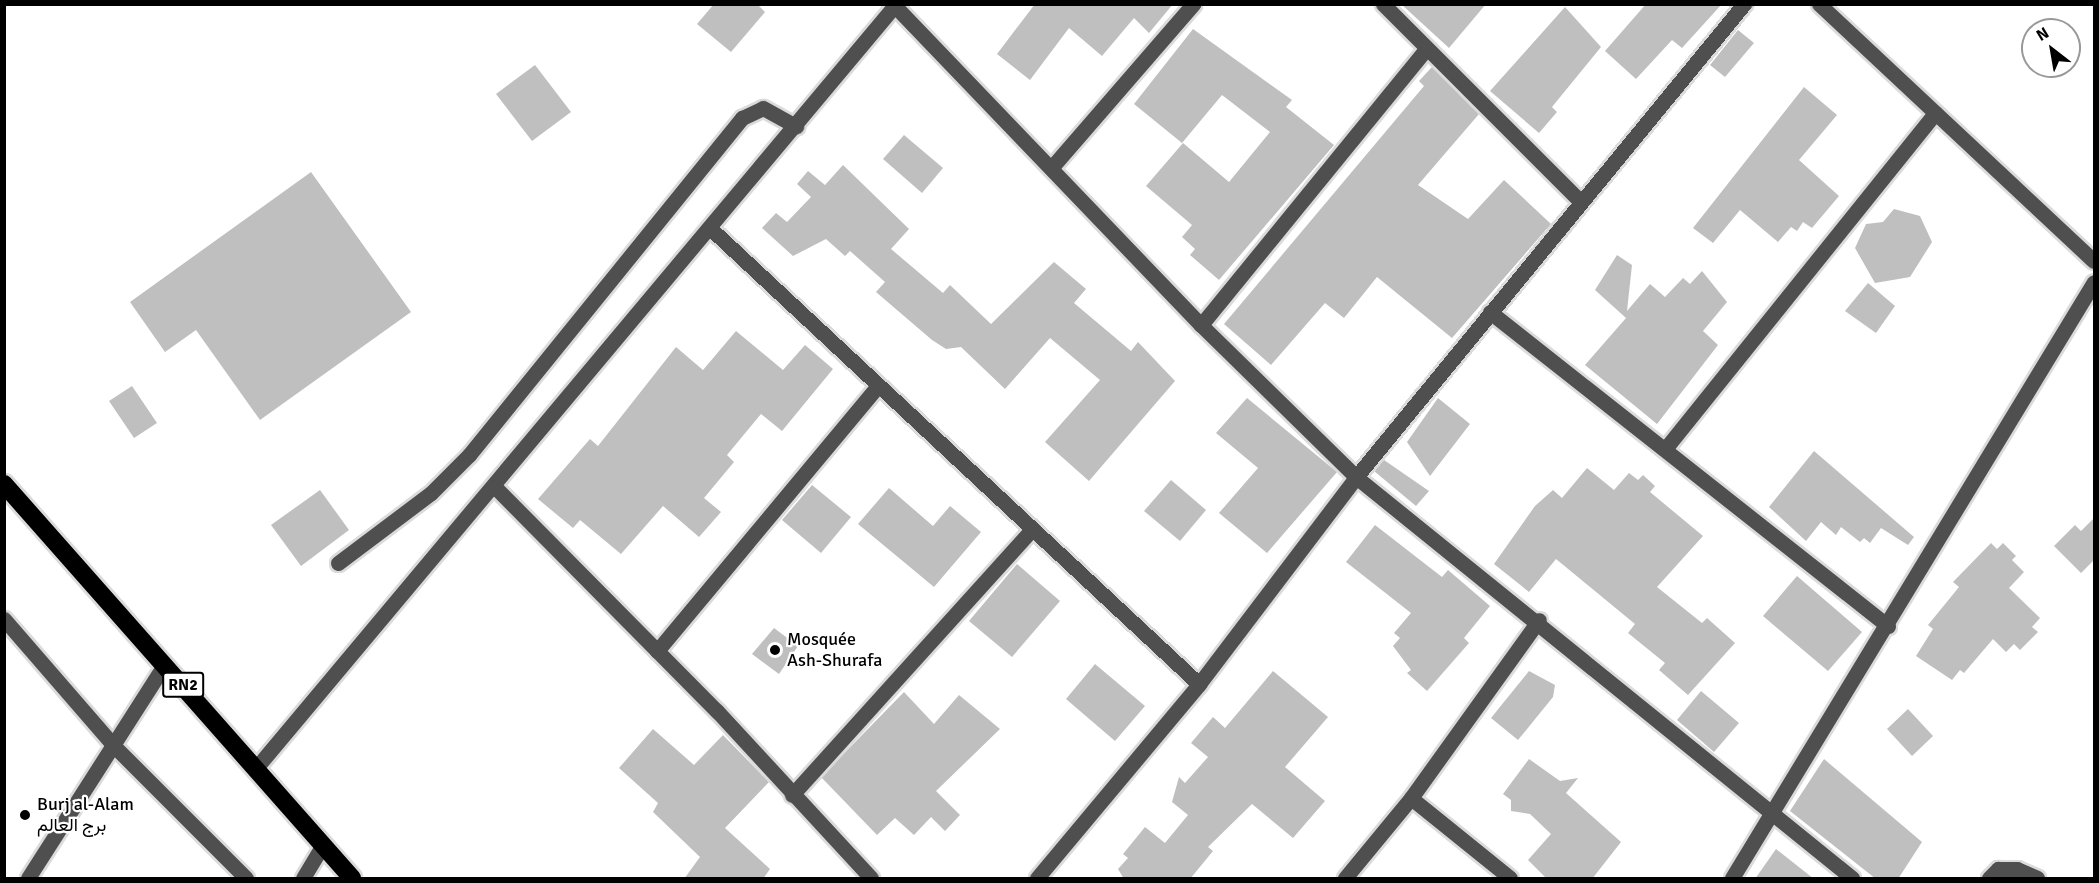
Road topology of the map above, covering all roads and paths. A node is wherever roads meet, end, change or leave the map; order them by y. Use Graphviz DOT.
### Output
graph roads {
  1 [pos="1193,4"];
  2 [pos="1383,4"];
  3 [pos="1744,4"];
  4 [pos="1820,4"];
  5 [pos="894,5"];
  6 [pos="1426,49"];
  7 [pos="1935,113"];
  8 [pos="796,126"];
  9 [pos="1052,167"];
  10 [pos="1580,201"];
  11 [pos="711,229"];
  12 [pos="2094,261"];
  13 [pos="2094,282"];
  14 [pos="1490,312"];
  15 [pos="1201,325"];
  16 [pos="879,386"];
  17 [pos="1665,449"];
  18 [pos="4,474"];
  19 [pos="1356,477"];
  20 [pos="9,488"];
  21 [pos="496,488"];
  22 [pos="1032,529"];
  23 [pos="338,563"];
  24 [pos="4,619"];
  25 [pos="1539,620"];
  26 [pos="1888,626"];
  27 [pos="657,651"];
  28 [pos="164,664"];
  29 [pos="1199,684"];
  30 [pos="113,745"];
  31 [pos="256,768"];
  32 [pos="792,795"];
  33 [pos="1411,798"];
  34 [pos="1771,813"];
  35 [pos="323,845"];
  36 [pos="28,879"];
  37 [pos="246,879"];
  38 [pos="303,879"];
  39 [pos="352,879"];
  40 [pos="871,879"];
  41 [pos="1037,879"];
  42 [pos="1345,879"];
  43 [pos="1510,879"];
  44 [pos="1732,879"];
  45 [pos="1852,879"];
  46 [pos="1989,879"];
  47 [pos="2037,879"];
  1 -- 9 [label="street"];
  2 -- 6 [label="street"];
  3 -- 10 [label="street"];
  4 -- 7 [label="street"];
  5 -- 8 [label="street"];
  5 -- 9 [label="street"];
  6 -- 10 [label="street"];
  6 -- 15 [label="street"];
  7 -- 12 [label="street"];
  7 -- 17 [label="street"];
  8 -- 11 [label="street"];
  8 -- 23 [label="street"];
  9 -- 15 [label="street"];
  10 -- 14 [label="street"];
  11 -- 16 [label="street"];
  11 -- 21 [label="street"];
  13 -- 26 [label="street"];
  14 -- 17 [label="street"];
  14 -- 19 [label="street"];
  15 -- 19 [label="street"];
  16 -- 22 [label="street"];
  16 -- 27 [label="street"];
  17 -- 26 [label="street"];
  18 -- 20 [label="highway, RN2"];
  19 -- 25 [label="street"];
  19 -- 29 [label="street"];
  20 -- 28 [label="highway, RN2"];
  21 -- 27 [label="street"];
  21 -- 31 [label="street"];
  22 -- 29 [label="street"];
  22 -- 32 [label="street"];
  24 -- 30 [label="street"];
  25 -- 33 [label="street"];
  25 -- 34 [label="street"];
  26 -- 34 [label="street"];
  27 -- 32 [label="street"];
  28 -- 30 [label="street"];
  28 -- 31 [label="highway, RN2"];
  29 -- 41 [label="street"];
  30 -- 36 [label="street"];
  30 -- 37 [label="street"];
  31 -- 35 [label="highway, RN2"];
  32 -- 40 [label="street"];
  33 -- 42 [label="street"];
  33 -- 43 [label="street"];
  34 -- 44 [label="street"];
  34 -- 45 [label="street"];
  35 -- 38 [label="street"];
  35 -- 39 [label="highway, RN2"];
  46 -- 47 [label="street"];
}
